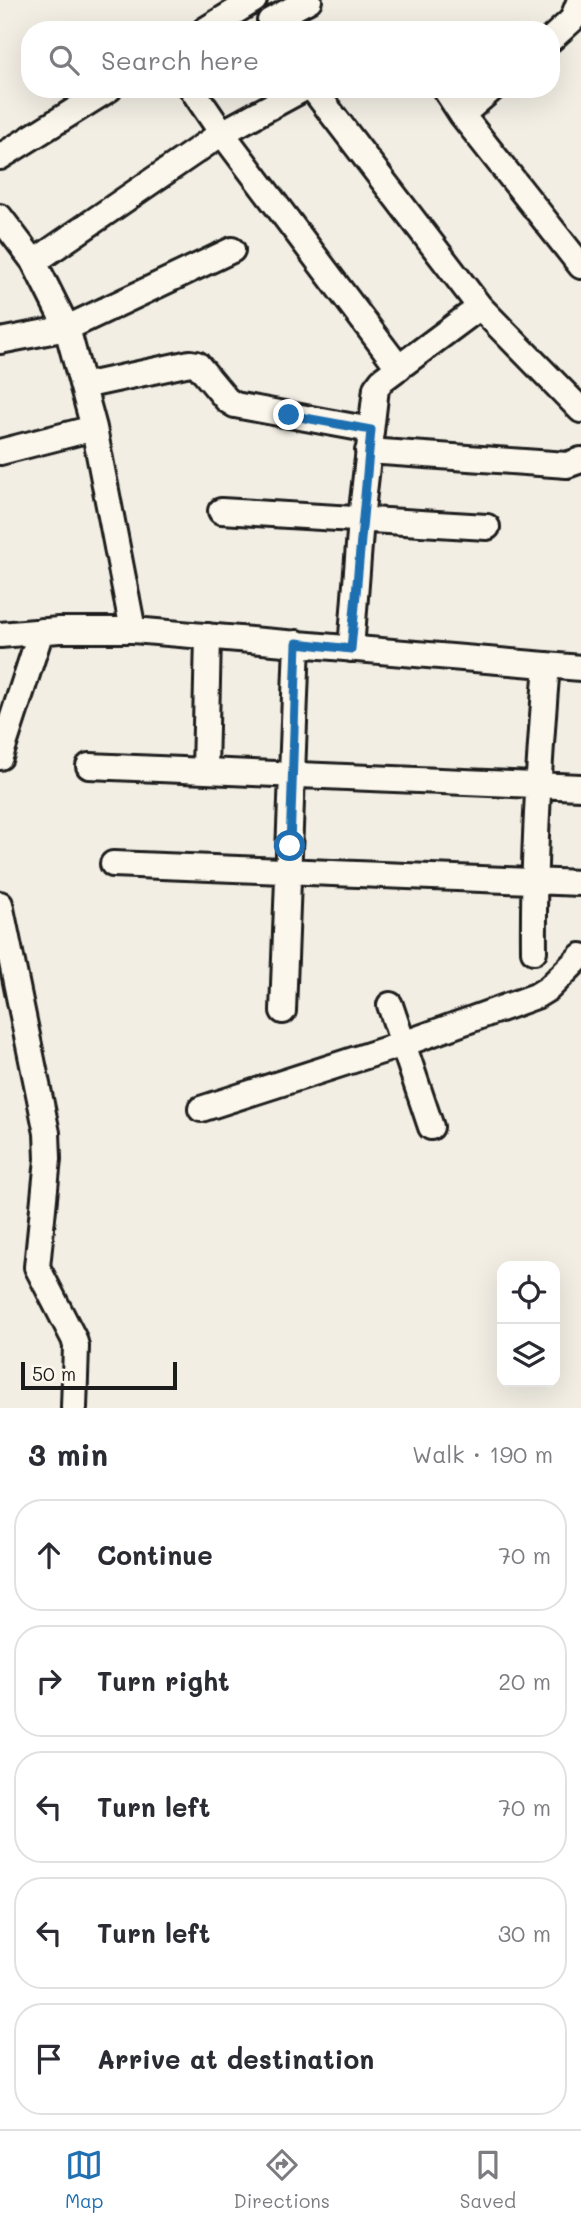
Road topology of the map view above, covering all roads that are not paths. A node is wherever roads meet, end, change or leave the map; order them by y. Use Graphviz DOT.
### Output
graph roads {
  1 [pos="255,0"];
  2 [pos="309,0"];
  3 [pos="580,0"];
  4 [pos="220,21"];
  5 [pos="269,21"];
  6 [pos="279,21"];
  7 [pos="560,31"];
  8 [pos="95,98"];
  9 [pos="198,98"];
  10 [pos="300,98"];
  11 [pos="321,98"];
  12 [pos="451,98"];
  13 [pos="482,98"];
  14 [pos="462,115"];
  15 [pos="222,133"];
  16 [pos="0,157"];
  17 [pos="0,217"];
  18 [pos="232,250"];
  19 [pos="34,262"];
  20 [pos="581,266"];
  21 [pos="480,307"];
  22 [pos="67,328"];
  23 [pos="0,341"];
  24 [pos="399,368"];
  25 [pos="83,386"];
  26 [pos="581,410"];
  27 [pos="94,428"];
  28 [pos="370,440"];
  29 [pos="0,452"];
  30 [pos="581,460"];
  31 [pos="221,511"];
  32 [pos="362,520"];
  33 [pos="487,527"];
  34 [pos="133,630"];
  35 [pos="41,631"];
  36 [pos="0,635"];
  37 [pos="208,636"];
  38 [pos="297,643"];
  39 [pos="351,649"];
  40 [pos="547,665"];
  41 [pos="581,668"];
  42 [pos="0,757"];
  43 [pos="89,766"];
  44 [pos="205,771"];
  45 [pos="293,775"];
  46 [pos="537,785"];
  47 [pos="581,787"];
  48 [pos="113,864"];
  49 [pos="289,870"];
  50 [pos="533,881"];
  51 [pos="581,883"];
  52 [pos="0,904"];
  53 [pos="534,951"];
  54 [pos="581,956"];
  55 [pos="390,1005"];
  56 [pos="283,1011"];
  57 [pos="403,1044"];
  58 [pos="201,1110"];
  59 [pos="431,1127"];
  60 [pos="74,1408"];
  1 -- 4 [label="street"];
  1 -- 5 [label="street"];
  2 -- 6 [label="street"];
  3 -- 7 [label="street"];
  8 -- 16 [label="street"];
  9 -- 15 [label="street"];
  10 -- 15 [label="street"];
  11 -- 21 [label="street"];
  12 -- 14 [label="street"];
  13 -- 14 [label="street"];
  14 -- 20 [label="street"];
  15 -- 19 [label="street"];
  15 -- 24 [label="street"];
  17 -- 19 [label="street"];
  18 -- 22 [label="street"];
  19 -- 22 [label="street"];
  21 -- 24 [label="street"];
  21 -- 26 [label="street"];
  22 -- 23 [label="street"];
  22 -- 25 [label="street"];
  24 -- 28 [label="street"];
  25 -- 27 [label="street"];
  25 -- 28 [label="street"];
  27 -- 29 [label="street"];
  27 -- 34 [label="street"];
  28 -- 30 [label="street"];
  28 -- 32 [label="street"];
  31 -- 32 [label="street"];
  32 -- 33 [label="street"];
  32 -- 39 [label="street"];
  34 -- 35 [label="street"];
  34 -- 37 [label="street"];
  35 -- 36 [label="street"];
  35 -- 42 [label="street"];
  37 -- 38 [label="street"];
  37 -- 44 [label="street"];
  38 -- 39 [label="street"];
  38 -- 45 [label="street"];
  39 -- 40 [label="street"];
  40 -- 41 [label="street"];
  40 -- 46 [label="street"];
  43 -- 44 [label="street"];
  44 -- 45 [label="street"];
  45 -- 46 [label="street"];
  45 -- 49 [label="street"];
  46 -- 47 [label="street"];
  46 -- 50 [label="street"];
  48 -- 49 [label="street"];
  49 -- 50 [label="street"];
  49 -- 56 [label="street"];
  50 -- 51 [label="street"];
  50 -- 53 [label="street"];
  52 -- 60 [label="street"];
  54 -- 57 [label="street"];
  55 -- 57 [label="street"];
  57 -- 58 [label="street"];
  57 -- 59 [label="street"];
}
